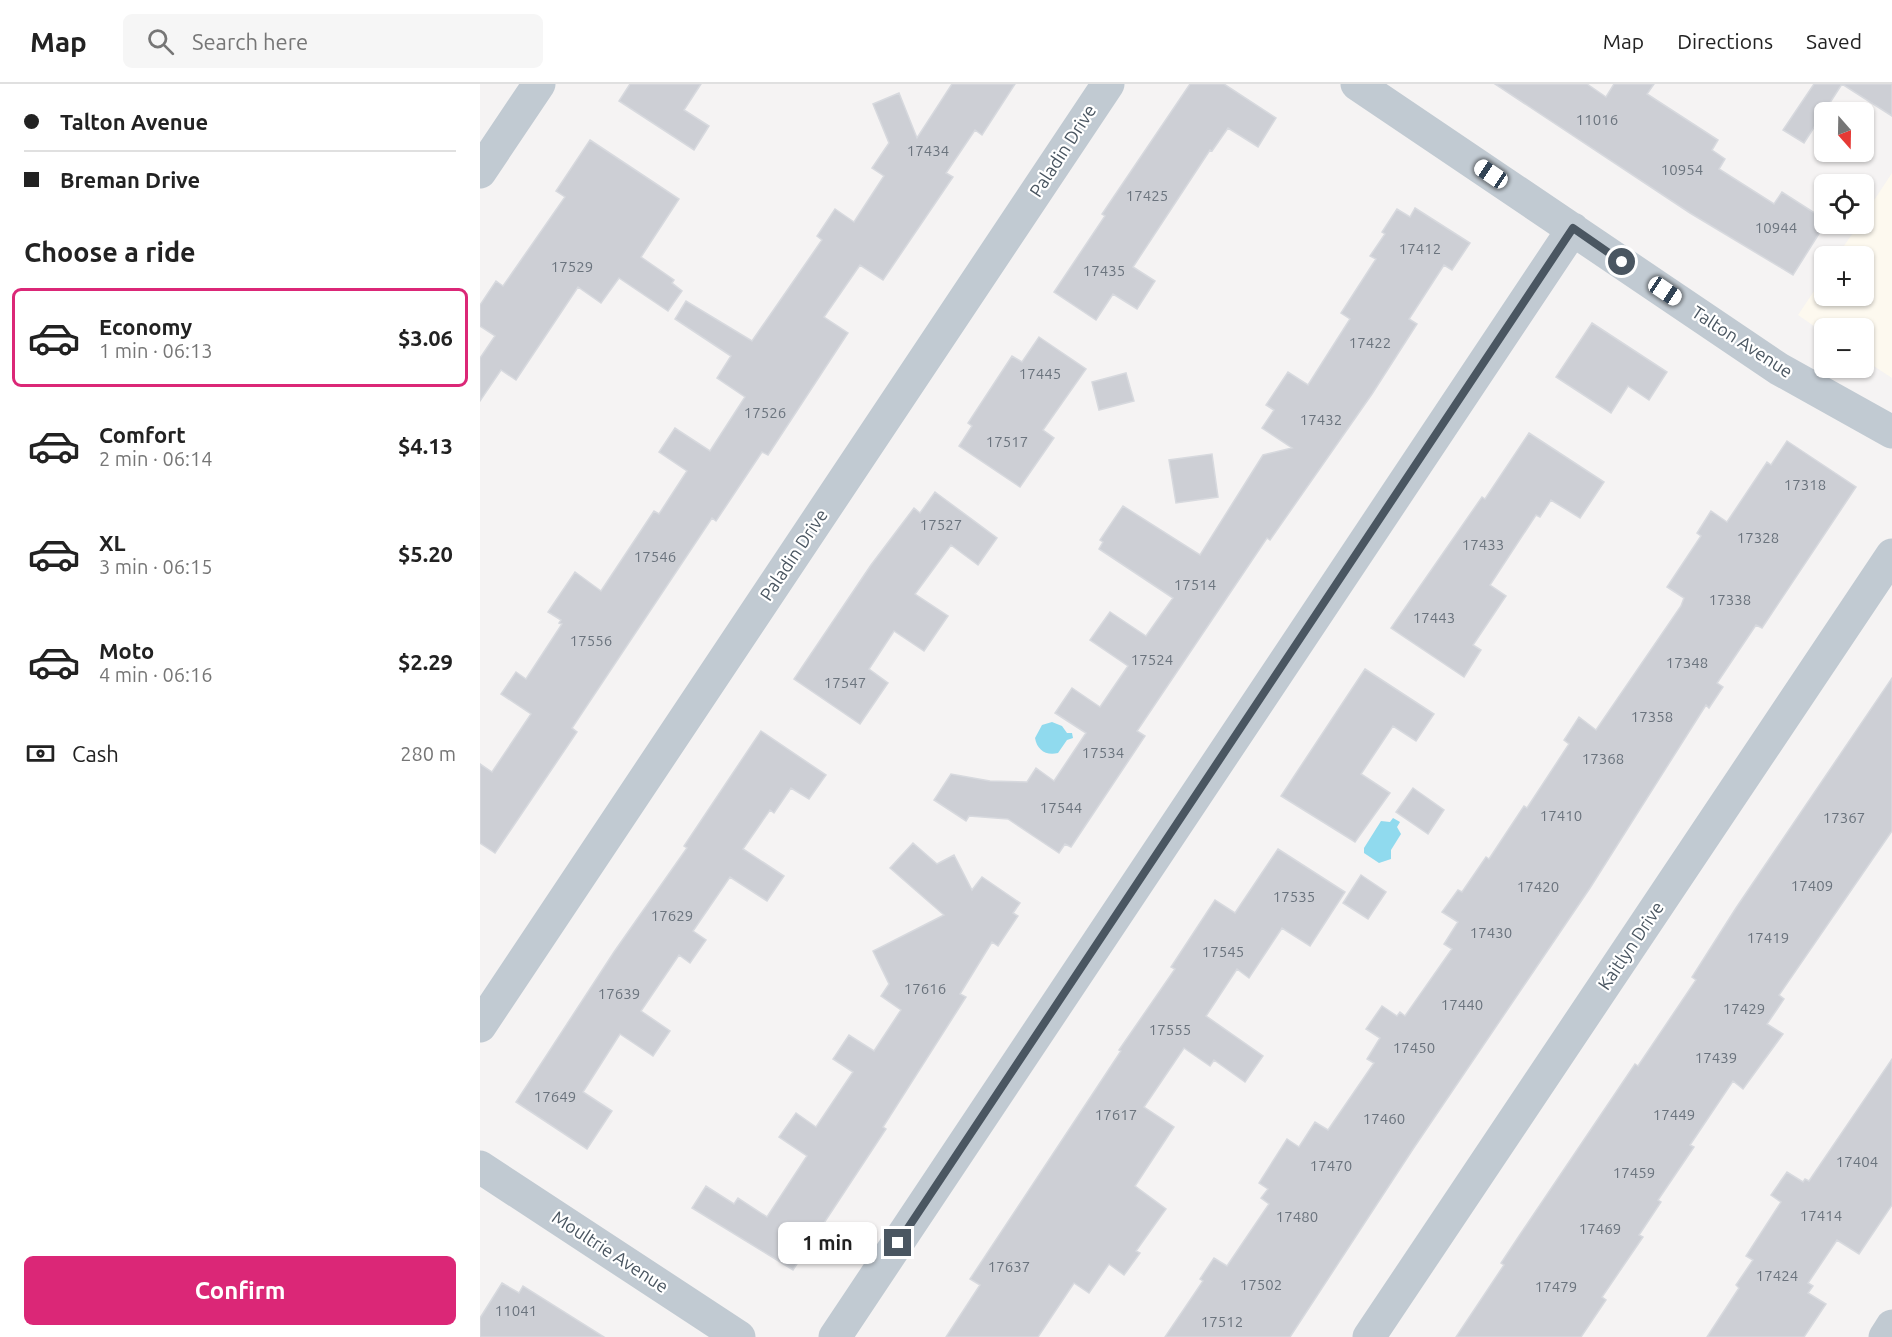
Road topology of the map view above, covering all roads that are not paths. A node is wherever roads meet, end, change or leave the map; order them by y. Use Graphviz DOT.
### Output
graph roads {
  1 [pos="538,84"];
  2 [pos="1107,84"];
  3 [pos="1357,84"];
  4 [pos="480,172"];
  5 [pos="1573,228"];
  6 [pos="1892,432"];
  7 [pos="1892,555"];
  8 [pos="480,1026"];
  9 [pos="480,1167"];
  10 [pos="1892,1326"];
  11 [pos="739,1337"];
  12 [pos="835,1337"];
  13 [pos="1369,1337"];
  14 [pos="1885,1337"];
  1 -- 4 [label="street"];
  2 -- 8 [label="street, Paladin Drive"];
  3 -- 5 [label="street, Talton Avenue"];
  5 -- 6 [label="street, Talton Avenue"];
  5 -- 12 [label="street"];
  7 -- 13 [label="street, Kaitlyn Drive"];
  9 -- 11 [label="street, Moultrie Avenue"];
  10 -- 14 [label="street"];
}
